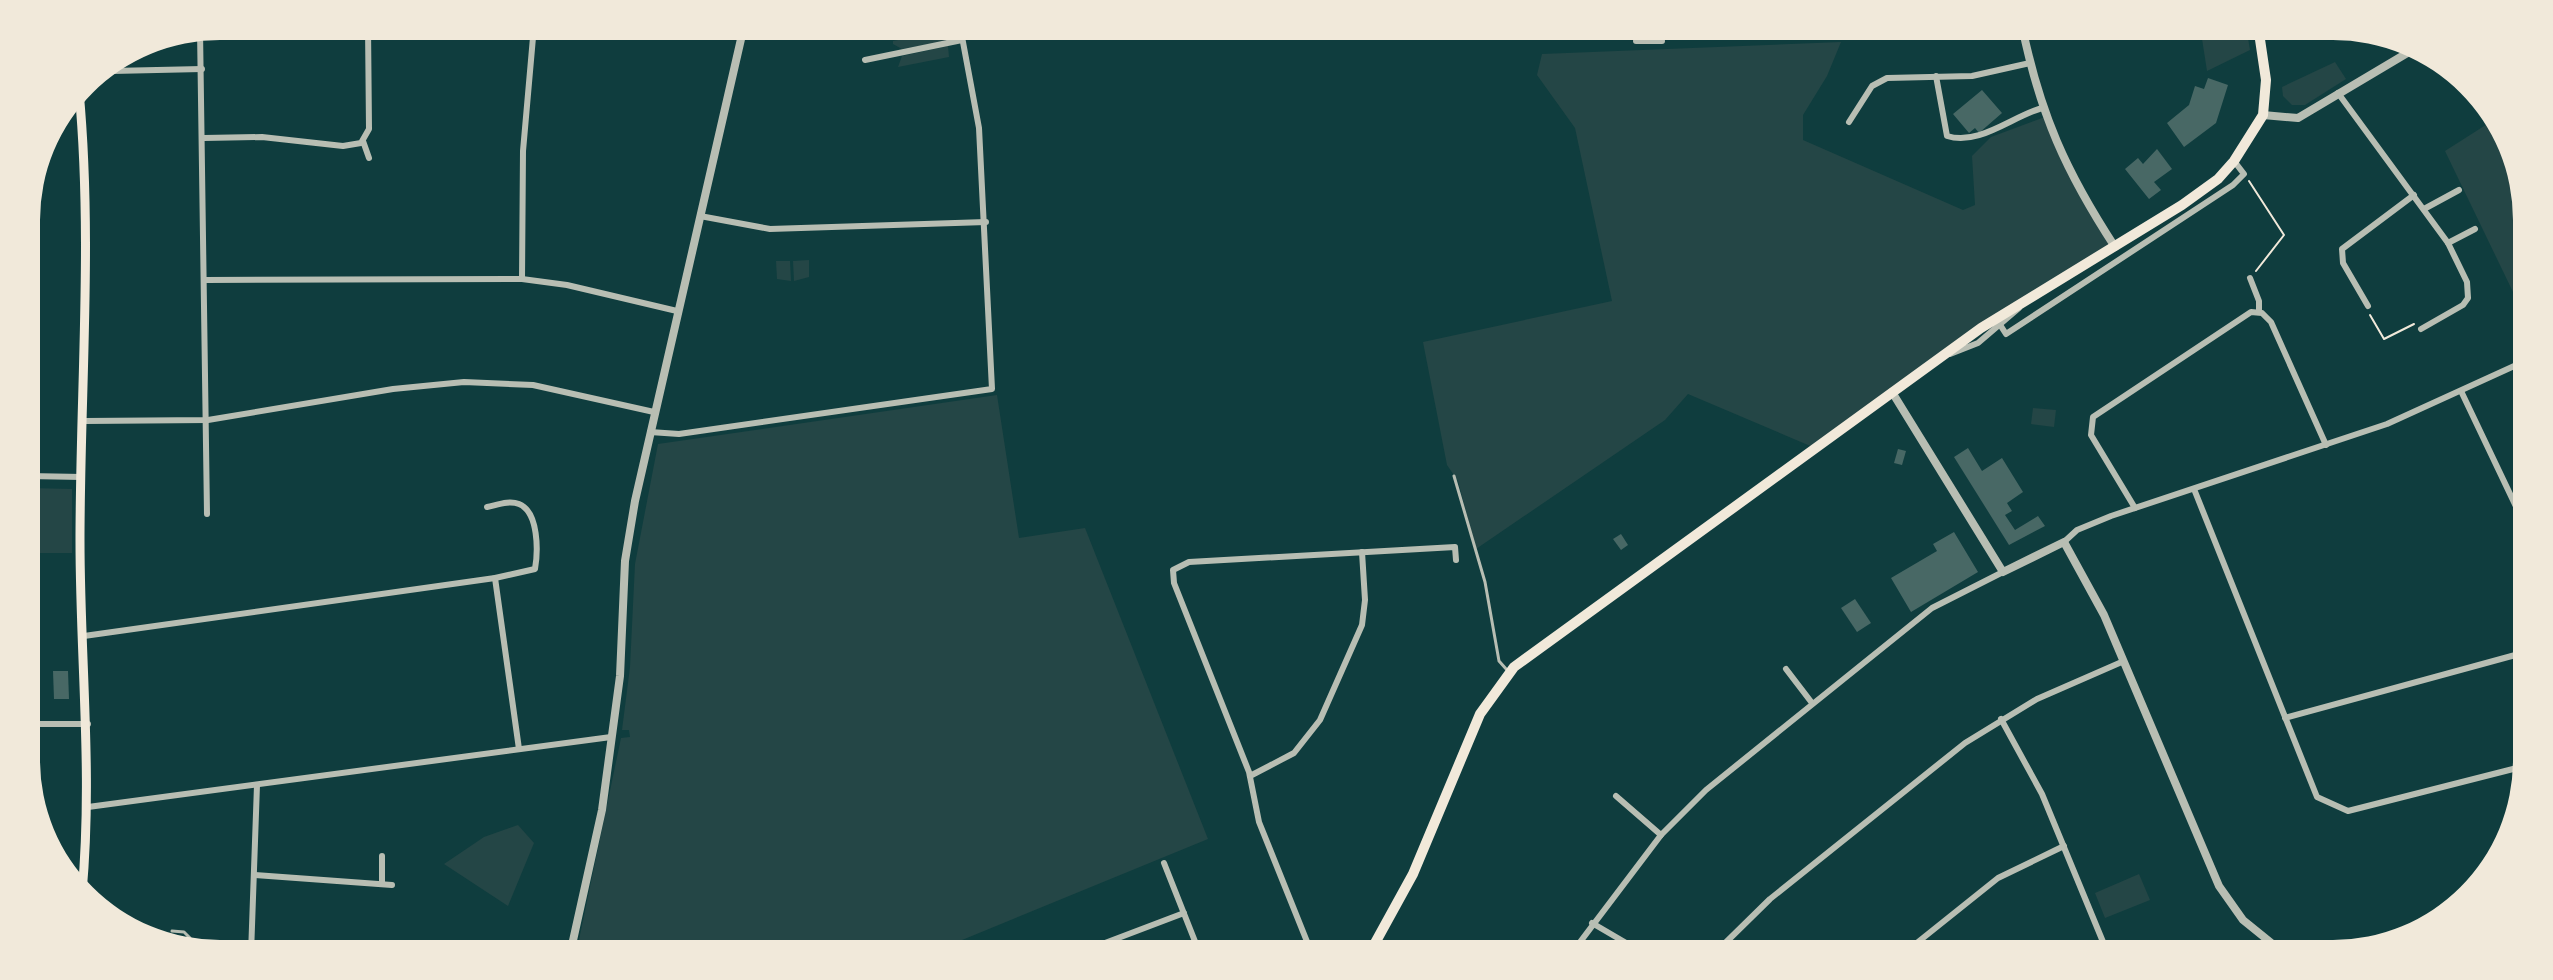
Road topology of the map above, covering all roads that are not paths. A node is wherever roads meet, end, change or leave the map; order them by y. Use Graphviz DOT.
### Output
graph roads {
  1 [pos="368,40"];
  2 [pos="533,40"];
  3 [pos="741,40"];
  4 [pos="962,40"];
  5 [pos="2025,40"];
  6 [pos="2260,40"];
  7 [pos="1636,41"];
  8 [pos="1648,41"];
  9 [pos="1662,41"];
  10 [pos="201,42"];
  11 [pos="2403,55"];
  12 [pos="865,60"];
  13 [pos="2030,63"];
  14 [pos="202,69"];
  15 [pos="119,71"];
  16 [pos="1936,76"];
  17 [pos="2338,93"];
  18 [pos="80,107"];
  19 [pos="2042,108"];
  20 [pos="2263,115"];
  21 [pos="1849,122"];
  22 [pos="204,138"];
  23 [pos="363,141"];
  24 [pos="369,158"];
  25 [pos="2234,161"];
  26 [pos="2459,190"];
  27 [pos="2414,195"];
  28 [pos="2424,209"];
  29 [pos="700,216"];
  30 [pos="986,222"];
  31 [pos="2475,229"];
  32 [pos="2448,243"];
  33 [pos="2115,247"];
  34 [pos="2250,278"];
  35 [pos="522,279"];
  36 [pos="206,280"];
  37 [pos="2368,306"];
  38 [pos="677,311"];
  39 [pos="2259,312"];
  40 [pos="1999,323"];
  41 [pos="2421,329"];
  42 [pos="1942,357"];
  43 [pos="2513,367"];
  44 [pos="2461,391"];
  45 [pos="1892,392"];
  46 [pos="654,412"];
  47 [pos="208,420"];
  48 [pos="85,421"];
  49 [pos="650,432"];
  50 [pos="2326,445"];
  51 [pos="40,476"];
  52 [pos="1454,476"];
  53 [pos="82,477"];
  54 [pos="2194,489"];
  55 [pos="2512,499"];
  56 [pos="487,507"];
  57 [pos="2135,508"];
  58 [pos="207,514"];
  59 [pos="2064,542"];
  60 [pos="1362,552"];
  61 [pos="1456,560"];
  62 [pos="2003,572"];
  63 [pos="495,578"];
  64 [pos="84,636"];
  65 [pos="2513,656"];
  66 [pos="2124,661"];
  67 [pos="1786,669"];
  68 [pos="1509,673"];
  69 [pos="1812,703"];
  70 [pos="2285,718"];
  71 [pos="2001,719"];
  72 [pos="40,724"];
  73 [pos="88,724"];
  74 [pos="611,737"];
  75 [pos="519,749"];
  76 [pos="2512,769"];
  77 [pos="1250,776"];
  78 [pos="257,785"];
  79 [pos="1616,796"];
  80 [pos="88,807"];
  81 [pos="1661,835"];
  82 [pos="2064,846"];
  83 [pos="382,856"];
  84 [pos="1164,863"];
  85 [pos="255,875"];
  86 [pos="83,877"];
  87 [pos="382,884"];
  88 [pos="392,885"];
  89 [pos="1184,913"];
  90 [pos="1592,923"];
  91 [pos="172,931"];
  92 [pos="189,937"];
  93 [pos="252,940"];
  94 [pos="573,940"];
  95 [pos="1119,940"];
  96 [pos="1195,940"];
  97 [pos="1306,940"];
  98 [pos="1377,940"];
  99 [pos="1580,940"];
  100 [pos="1621,940"];
  101 [pos="1728,940"];
  102 [pos="1920,940"];
  103 [pos="2102,940"];
  104 [pos="2268,940"];
  1 -- 23 [label="street"];
  2 -- 35 [label="street"];
  3 -- 29 [label="street"];
  4 -- 12 [label="street"];
  4 -- 30 [label="street"];
  5 -- 13 [label="street"];
  6 -- 20 [label="main road"];
  7 -- 8 [label="street"];
  8 -- 9 [label="street"];
  10 -- 14 [label="street"];
  11 -- 17 [label="street"];
  13 -- 16 [label="street"];
  13 -- 19 [label="street"];
  14 -- 15 [label="street"];
  14 -- 22 [label="street"];
  16 -- 19 [label="street"];
  16 -- 21 [label="street"];
  17 -- 20 [label="street"];
  17 -- 27 [label="street"];
  18 -- 48 [label="main road"];
  19 -- 33 [label="street"];
  20 -- 25 [label="main road"];
  22 -- 23 [label="street"];
  22 -- 36 [label="street"];
  23 -- 24 [label="street"];
  25 -- 33 [label="main road"];
  25 -- 40 [label="street"];
  26 -- 28 [label="street"];
  27 -- 28 [label="street"];
  27 -- 37 [label="street"];
  28 -- 32 [label="street"];
  29 -- 30 [label="street"];
  29 -- 38 [label="street"];
  30 -- 49 [label="street"];
  31 -- 32 [label="street"];
  32 -- 41 [label="street"];
  33 -- 40 [label="main road"];
  34 -- 39 [label="street"];
  35 -- 36 [label="street"];
  35 -- 38 [label="street"];
  36 -- 47 [label="street"];
  38 -- 46 [label="street"];
  39 -- 50 [label="street"];
  39 -- 57 [label="street"];
  40 -- 42 [label="main road"];
  40 -- 42 [label="street"];
  42 -- 45 [label="main road"];
  43 -- 44 [label="street"];
  44 -- 50 [label="street"];
  44 -- 55 [label="street"];
  45 -- 62 [label="street"];
  45 -- 68 [label="main road"];
  46 -- 47 [label="street"];
  46 -- 49 [label="street"];
  47 -- 48 [label="street"];
  47 -- 58 [label="street"];
  48 -- 53 [label="main road"];
  49 -- 74 [label="street"];
  50 -- 54 [label="street"];
  51 -- 53 [label="street"];
  52 -- 68 [label="lane"];
  53 -- 64 [label="main road"];
  54 -- 57 [label="street"];
  54 -- 70 [label="street"];
  56 -- 63 [label="street"];
  57 -- 59 [label="street"];
  59 -- 62 [label="street"];
  59 -- 66 [label="street"];
  60 -- 61 [label="street"];
  60 -- 77 [label="street"];
  60 -- 77 [label="street"];
  62 -- 69 [label="street"];
  63 -- 64 [label="street"];
  63 -- 75 [label="street"];
  64 -- 73 [label="main road"];
  65 -- 70 [label="street"];
  66 -- 71 [label="street"];
  66 -- 104 [label="street"];
  67 -- 69 [label="street"];
  68 -- 98 [label="main road"];
  69 -- 81 [label="street"];
  70 -- 76 [label="street"];
  71 -- 82 [label="street"];
  71 -- 101 [label="street"];
  72 -- 73 [label="street"];
  73 -- 80 [label="main road"];
  74 -- 75 [label="street"];
  74 -- 94 [label="street"];
  75 -- 78 [label="street"];
  77 -- 97 [label="street"];
  78 -- 80 [label="street"];
  78 -- 85 [label="street"];
  79 -- 81 [label="street"];
  80 -- 86 [label="main road"];
  81 -- 90 [label="street"];
  82 -- 102 [label="street"];
  82 -- 103 [label="street"];
  83 -- 87 [label="street"];
  84 -- 89 [label="street"];
  85 -- 87 [label="street"];
  85 -- 93 [label="street"];
  87 -- 88 [label="street"];
  89 -- 95 [label="street"];
  89 -- 96 [label="street"];
  90 -- 99 [label="street"];
  90 -- 100 [label="street"];
  91 -- 92 [label="lane"];
}
